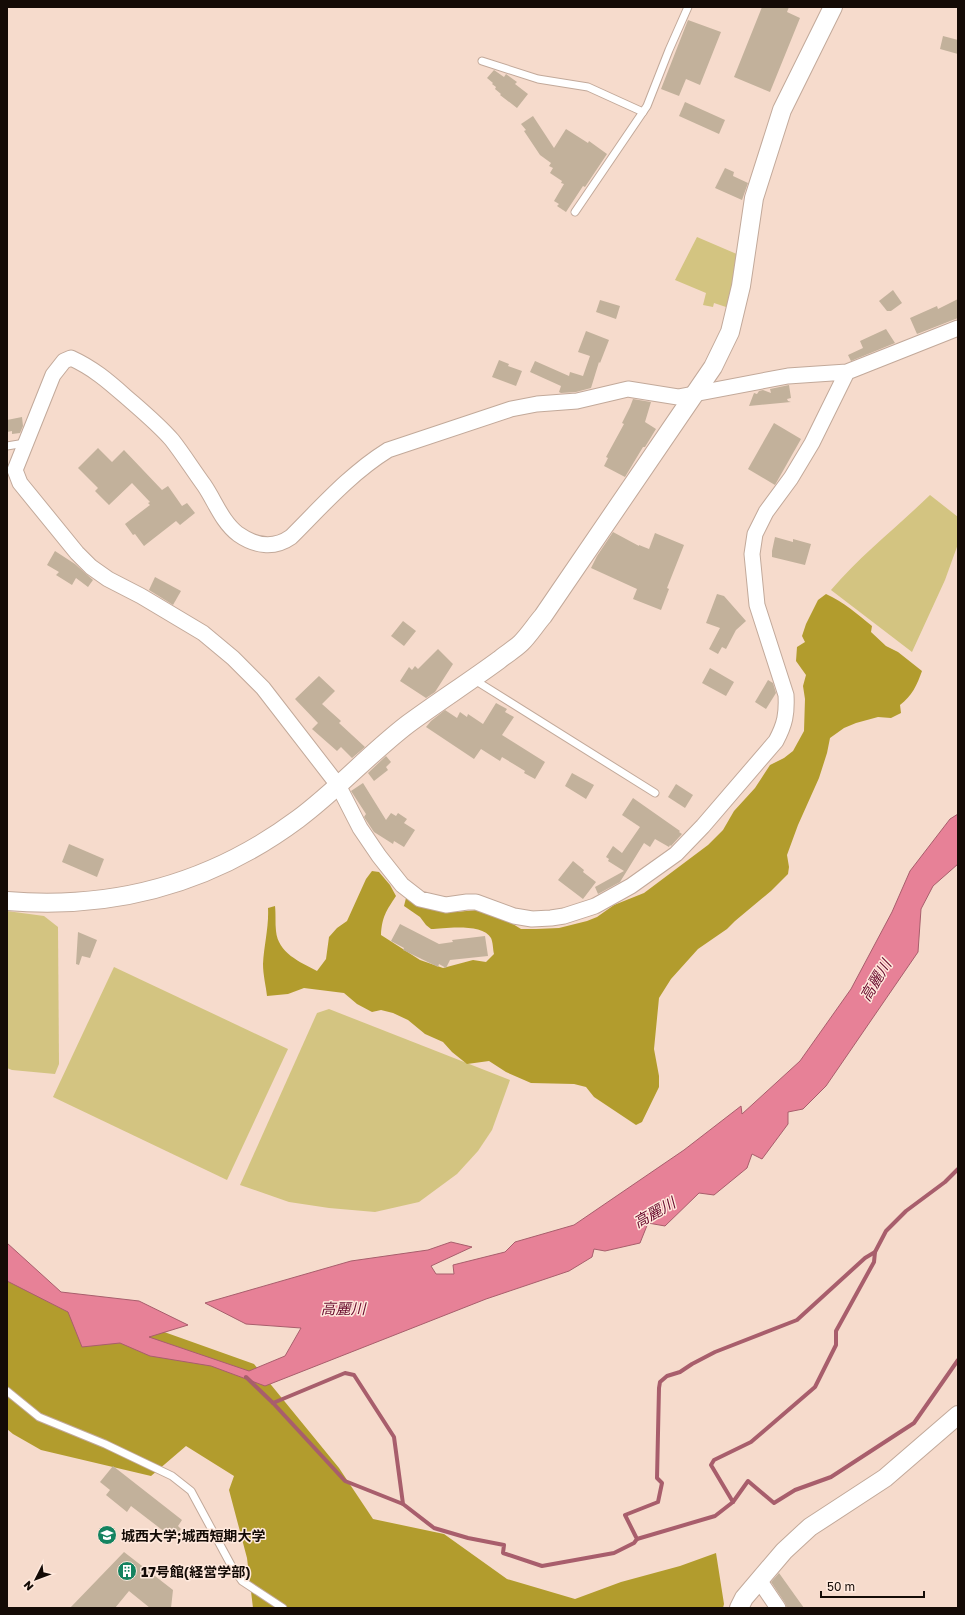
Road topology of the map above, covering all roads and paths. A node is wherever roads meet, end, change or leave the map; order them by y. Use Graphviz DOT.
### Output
graph roads {
  1 [pos="688,7"];
  2 [pos="833,7"];
  3 [pos="482,61"];
  4 [pos="643,112"];
  5 [pos="575,212"];
  6 [pos="958,328"];
  7 [pos="847,372"];
  8 [pos="694,395"];
  9 [pos="25,443"];
  10 [pos="7,446"];
  11 [pos="473,679"];
  12 [pos="338,785"];
  13 [pos="655,793"];
  14 [pos="7,901"];
  15 [pos="7,1391"];
  16 [pos="958,1415"];
  17 [pos="759,1580"];
  18 [pos="283,1608"];
  19 [pos="739,1608"];
  20 [pos="778,1608"];
  1 -- 4 [label="lane"];
  2 -- 8 [label="street"];
  3 -- 4 [label="lane"];
  4 -- 5 [label="lane"];
  6 -- 7 [label="street"];
  7 -- 8 [label="street"];
  7 -- 12 [label="street"];
  8 -- 9 [label="street"];
  8 -- 11 [label="street"];
  9 -- 10 [label="lane"];
  9 -- 12 [label="street"];
  11 -- 12 [label="street"];
  11 -- 13 [label="lane"];
  12 -- 14 [label="street"];
  15 -- 18 [label="lane"];
  16 -- 17 [label="street"];
  17 -- 19 [label="street"];
  17 -- 20 [label="street"];
}
